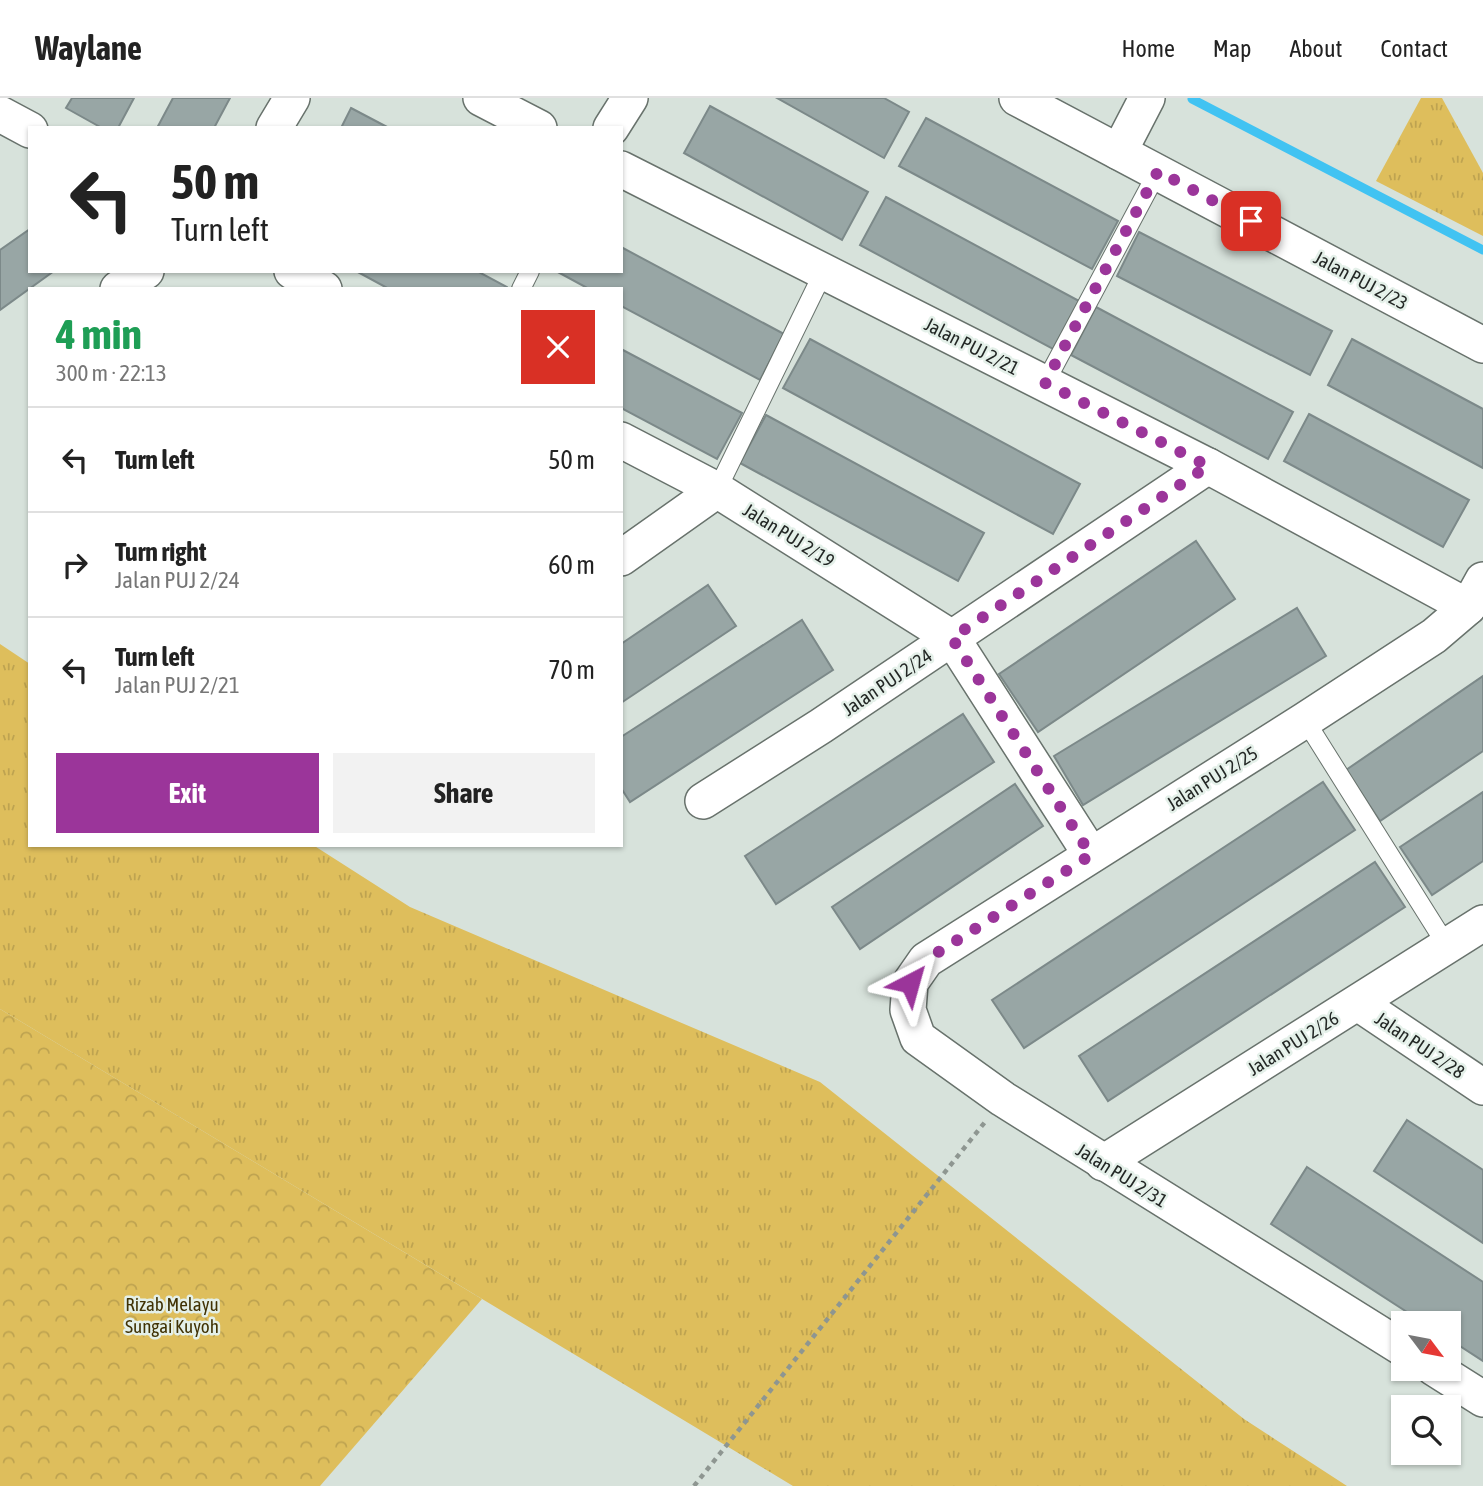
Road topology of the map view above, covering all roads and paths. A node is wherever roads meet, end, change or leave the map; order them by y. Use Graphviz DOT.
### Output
graph roads {
  1 [pos="292,98"];
  2 [pos="481,98"];
  3 [pos="630,98"];
  4 [pos="1017,98"];
  5 [pos="1142,108"];
  6 [pos="0,114"];
  7 [pos="275,126"];
  8 [pos="535,126"];
  9 [pos="612,126"];
  10 [pos="28,129"];
  11 [pos="1119,152"];
  12 [pos="623,171"];
  13 [pos="1158,171"];
  14 [pos="824,271"];
  15 [pos="143,273"];
  16 [pos="296,273"];
  17 [pos="121,287"];
  18 [pos="320,287"];
  19 [pos="1483,345"];
  20 [pos="1045,383"];
  21 [pos="623,441"];
  22 [pos="1208,466"];
  23 [pos="717,491"];
  24 [pos="623,557"];
  25 [pos="1475,593"];
  26 [pos="952,638"];
  27 [pos="1306,720"];
  28 [pos="703,801"];
  29 [pos="1091,855"];
  30 [pos="1483,923"];
  31 [pos="1447,946"];
  32 [pos="926,960"];
  33 [pos="1358,1003"];
  34 [pos="1483,1087"];
  35 [pos="1003,1099"];
  36 [pos="1103,1163"];
  37 [pos="1391,1341"];
  38 [pos="1455,1381"];
  39 [pos="1483,1399"];
  40 [pos="694,1486"];
  1 -- 7 [label="street"];
  2 -- 8 [label="street"];
  3 -- 9 [label="street"];
  4 -- 11 [label="street, Jalan PUJ 2/23"];
  5 -- 11 [label="street"];
  6 -- 10 [label="street"];
  11 -- 13 [label="street, Jalan PUJ 2/23"];
  12 -- 14 [label="street, Jalan PUJ 2/21"];
  13 -- 19 [label="street, Jalan PUJ 2/23"];
  13 -- 20 [label="lane"];
  14 -- 20 [label="street, Jalan PUJ 2/21"];
  14 -- 23 [label="lane"];
  15 -- 17 [label="street"];
  16 -- 18 [label="street"];
  20 -- 22 [label="street, Jalan PUJ 2/21"];
  21 -- 23 [label="street, Jalan PUJ 2/19"];
  22 -- 25 [label="street, Jalan PUJ 2/21"];
  22 -- 26 [label="street, Jalan PUJ 2/24"];
  23 -- 24 [label="street"];
  23 -- 26 [label="street, Jalan PUJ 2/19"];
  25 -- 27 [label="street, Jalan PUJ 2/25"];
  26 -- 28 [label="street, Jalan PUJ 2/24"];
  26 -- 29 [label="street"];
  27 -- 29 [label="street, Jalan PUJ 2/25"];
  27 -- 31 [label="lane"];
  29 -- 32 [label="street, Jalan PUJ 2/25"];
  30 -- 31 [label="street, Jalan PUJ 2/26"];
  31 -- 33 [label="street, Jalan PUJ 2/26"];
  32 -- 35 [label="street, Jalan PUJ 2/31"];
  33 -- 34 [label="street, Jalan PUJ 2/28"];
  33 -- 36 [label="street, Jalan PUJ 2/26"];
  35 -- 36 [label="street, Jalan PUJ 2/31"];
  35 -- 40 [label="path"];
  36 -- 37 [label="street, Jalan PUJ 2/31"];
  38 -- 39 [label="street"];
}
